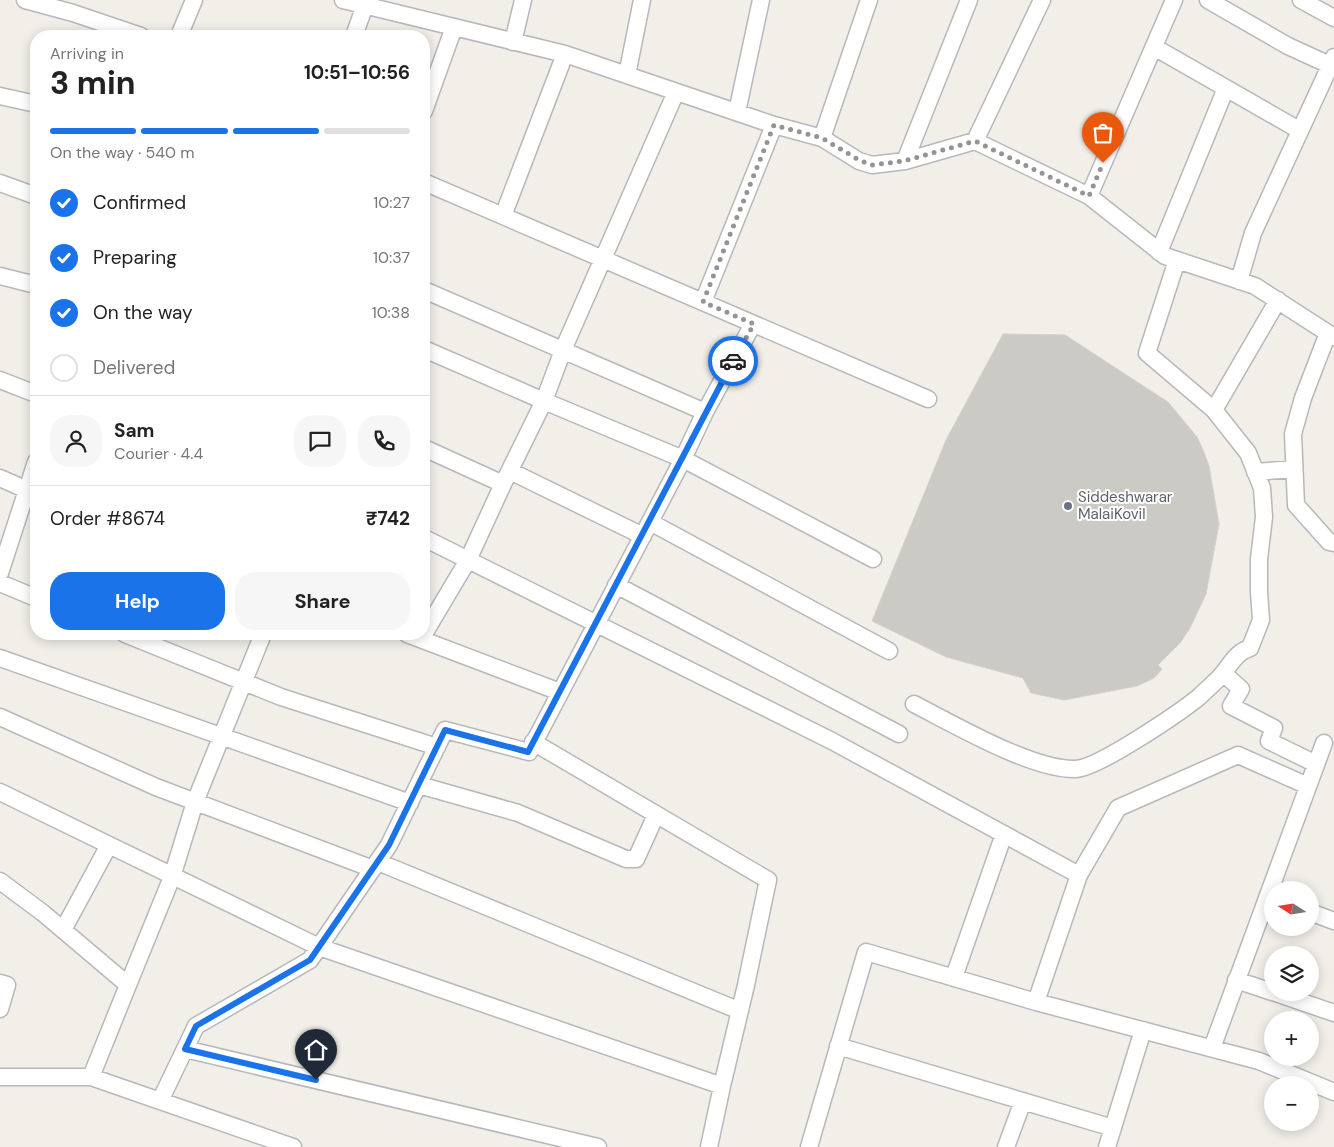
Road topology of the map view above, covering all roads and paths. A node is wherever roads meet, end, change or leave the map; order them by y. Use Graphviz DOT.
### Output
graph roads {
  1 [pos="25,0"];
  2 [pos="194,0"];
  3 [pos="343,0"];
  4 [pos="523,0"];
  5 [pos="642,0"];
  6 [pos="761,0"];
  7 [pos="869,0"];
  8 [pos="969,0"];
  9 [pos="1042,0"];
  10 [pos="1174,0"];
  11 [pos="1208,0"];
  12 [pos="1301,0"];
  13 [pos="365,5"];
  14 [pos="409,8"];
  15 [pos="1334,18"];
  16 [pos="454,27"];
  17 [pos="123,30"];
  18 [pos="182,30"];
  19 [pos="356,30"];
  20 [pos="513,42"];
  21 [pos="1154,47"];
  22 [pos="565,54"];
  23 [pos="1333,63"];
  24 [pos="627,75"];
  25 [pos="1226,88"];
  26 [pos="676,92"];
  27 [pos="430,94"];
  28 [pos="0,96"];
  29 [pos="30,103"];
  30 [pos="737,112"];
  31 [pos="774,125"];
  32 [pos="1299,130"];
  33 [pos="822,138"];
  34 [pos="975,141"];
  35 [pos="904,161"];
  36 [pos="0,183"];
  37 [pos="430,185"];
  38 [pos="30,194"];
  39 [pos="1089,196"];
  40 [pos="503,216"];
  41 [pos="1159,252"];
  42 [pos="603,259"];
  43 [pos="1177,260"];
  44 [pos="0,276"];
  45 [pos="1239,281"];
  46 [pos="30,284"];
  47 [pos="430,293"];
  48 [pos="1278,300"];
  49 [pos="703,302"];
  50 [pos="754,324"];
  51 [pos="1331,335"];
  52 [pos="563,350"];
  53 [pos="430,352"];
  54 [pos="0,380"];
  55 [pos="30,392"];
  56 [pos="928,399"];
  57 [pos="544,401"];
  58 [pos="1214,410"];
  59 [pos="705,412"];
  60 [pos="430,450"];
  61 [pos="683,459"];
  62 [pos="1294,468"];
  63 [pos="1255,472"];
  64 [pos="506,477"];
  65 [pos="0,478"];
  66 [pos="30,491"];
  67 [pos="30,497"];
  68 [pos="646,529"];
  69 [pos="430,541"];
  70 [pos="1334,543"];
  71 [pos="873,559"];
  72 [pos="468,560"];
  73 [pos="0,574"];
  74 [pos="0,583"];
  75 [pos="616,585"];
  76 [pos="30,596"];
  77 [pos="430,613"];
  78 [pos="596,624"];
  79 [pos="141,640"];
  80 [pos="261,640"];
  81 [pos="424,640"];
  82 [pos="889,651"];
  83 [pos="0,658"];
  84 [pos="1224,673"];
  85 [pos="245,682"];
  86 [pos="560,692"];
  87 [pos="914,704"];
  88 [pos="0,717"];
  89 [pos="899,734"];
  90 [pos="222,737"];
  91 [pos="533,742"];
  92 [pos="1324,743"];
  93 [pos="437,748"];
  94 [pos="1316,764"];
  95 [pos="418,785"];
  96 [pos="1308,786"];
  97 [pos="0,792"];
  98 [pos="195,802"];
  99 [pos="410,803"];
  100 [pos="656,815"];
  101 [pos="1004,834"];
  102 [pos="109,845"];
  103 [pos="375,865"];
  104 [pos="1079,875"];
  105 [pos="172,876"];
  106 [pos="0,881"];
  107 [pos="1275,881"];
  108 [pos="1264,912"];
  109 [pos="1319,915"];
  110 [pos="1334,921"];
  111 [pos="63,930"];
  112 [pos="319,947"];
  113 [pos="954,977"];
  114 [pos="1236,980"];
  115 [pos="0,983"];
  116 [pos="128,985"];
  117 [pos="1264,989"];
  118 [pos="1299,1001"];
  119 [pos="1036,1002"];
  120 [pos="0,1009"];
  121 [pos="740,1011"];
  122 [pos="1334,1013"];
  123 [pos="1143,1030"];
  124 [pos="838,1046"];
  125 [pos="1212,1048"];
  126 [pos="185,1049"];
  127 [pos="91,1077"];
  128 [pos="0,1078"];
  129 [pos="722,1086"];
  130 [pos="1334,1092"];
  131 [pos="160,1101"];
  132 [pos="1023,1101"];
  133 [pos="1113,1128"];
  134 [pos="293,1147"];
  135 [pos="598,1147"];
  136 [pos="709,1147"];
  137 [pos="809,1147"];
  138 [pos="1006,1147"];
  139 [pos="1108,1147"];
  1 -- 17 [label="street"];
  2 -- 18 [label="street"];
  3 -- 13 [label="street"];
  4 -- 20 [label="street"];
  5 -- 24 [label="street"];
  6 -- 30 [label="street"];
  7 -- 33 [label="street"];
  8 -- 35 [label="street"];
  9 -- 34 [label="street"];
  10 -- 21 [label="street"];
  11 -- 23 [label="street"];
  12 -- 15 [label="street"];
  13 -- 14 [label="street"];
  13 -- 19 [label="street"];
  14 -- 16 [label="street"];
  16 -- 20 [label="street"];
  16 -- 27 [label="street"];
  20 -- 22 [label="street"];
  21 -- 25 [label="street"];
  21 -- 39 [label="street"];
  22 -- 24 [label="street"];
  22 -- 40 [label="street"];
  23 -- 32 [label="street"];
  24 -- 26 [label="street"];
  25 -- 32 [label="street"];
  25 -- 41 [label="street"];
  26 -- 30 [label="street"];
  26 -- 42 [label="street"];
  28 -- 29 [label="street"];
  30 -- 31 [label="street"];
  31 -- 33 [label="street"];
  31 -- 49 [label="street"];
  32 -- 45 [label="street"];
  33 -- 35 [label="street"];
  34 -- 35 [label="street"];
  34 -- 39 [label="street"];
  36 -- 38 [label="street"];
  37 -- 40 [label="street"];
  39 -- 41 [label="street"];
  40 -- 42 [label="street"];
  41 -- 43 [label="street"];
  42 -- 49 [label="street"];
  42 -- 52 [label="street"];
  43 -- 45 [label="street"];
  43 -- 58 [label="street"];
  44 -- 46 [label="street"];
  45 -- 48 [label="street"];
  47 -- 52 [label="street"];
  48 -- 51 [label="street"];
  48 -- 58 [label="street"];
  49 -- 50 [label="street"];
  50 -- 56 [label="street"];
  50 -- 59 [label="street"];
  51 -- 62 [label="street"];
  52 -- 57 [label="street"];
  52 -- 59 [label="street"];
  53 -- 57 [label="street"];
  54 -- 55 [label="street"];
  57 -- 61 [label="street"];
  57 -- 64 [label="street"];
  58 -- 63 [label="street"];
  59 -- 61 [label="street"];
  60 -- 64 [label="street"];
  61 -- 68 [label="street"];
  61 -- 71 [label="street"];
  62 -- 63 [label="street"];
  62 -- 70 [label="street"];
  63 -- 84 [label="street"];
  64 -- 68 [label="street"];
  64 -- 72 [label="street"];
  65 -- 66 [label="street"];
  67 -- 73 [label="street"];
  68 -- 75 [label="street"];
  68 -- 82 [label="street"];
  69 -- 72 [label="street"];
  72 -- 77 [label="street"];
  72 -- 78 [label="street"];
  74 -- 76 [label="street"];
  75 -- 78 [label="street"];
  75 -- 89 [label="street"];
  78 -- 86 [label="street"];
  78 -- 101 [label="street"];
  79 -- 85 [label="street"];
  80 -- 85 [label="street"];
  81 -- 86 [label="street"];
  83 -- 90 [label="street"];
  84 -- 87 [label="street"];
  84 -- 94 [label="street"];
  85 -- 90 [label="street"];
  85 -- 93 [label="street"];
  86 -- 91 [label="street"];
  88 -- 98 [label="street"];
  90 -- 98 [label="street"];
  90 -- 99 [label="street"];
  91 -- 93 [label="street"];
  91 -- 100 [label="street"];
  92 -- 94 [label="street"];
  93 -- 95 [label="street"];
  94 -- 96 [label="street"];
  95 -- 99 [label="street"];
  95 -- 100 [label="street"];
  96 -- 104 [label="street"];
  96 -- 107 [label="street"];
  97 -- 102 [label="street"];
  98 -- 103 [label="street"];
  98 -- 105 [label="street"];
  99 -- 103 [label="street"];
  100 -- 121 [label="street"];
  101 -- 104 [label="street"];
  101 -- 113 [label="street"];
  102 -- 105 [label="street"];
  102 -- 111 [label="street"];
  103 -- 112 [label="street"];
  103 -- 121 [label="street"];
  104 -- 119 [label="street"];
  105 -- 112 [label="street"];
  105 -- 116 [label="street"];
  106 -- 111 [label="street"];
  108 -- 114 [label="street"];
  109 -- 110 [label="street"];
  111 -- 116 [label="street"];
  112 -- 126 [label="street"];
  112 -- 129 [label="street"];
  113 -- 119 [label="street"];
  113 -- 124 [label="street"];
  114 -- 117 [label="street"];
  114 -- 125 [label="street"];
  115 -- 120 [label="street"];
  116 -- 127 [label="street"];
  118 -- 122 [label="street"];
  119 -- 123 [label="street"];
  121 -- 129 [label="street"];
  123 -- 125 [label="street"];
  123 -- 133 [label="street"];
  124 -- 132 [label="street"];
  124 -- 137 [label="street"];
  125 -- 130 [label="street"];
  126 -- 131 [label="street"];
  126 -- 135 [label="street"];
  127 -- 128 [label="street"];
  127 -- 131 [label="street"];
  129 -- 136 [label="street"];
  131 -- 134 [label="street"];
  132 -- 133 [label="street"];
  132 -- 138 [label="street"];
  133 -- 139 [label="street"];
}
